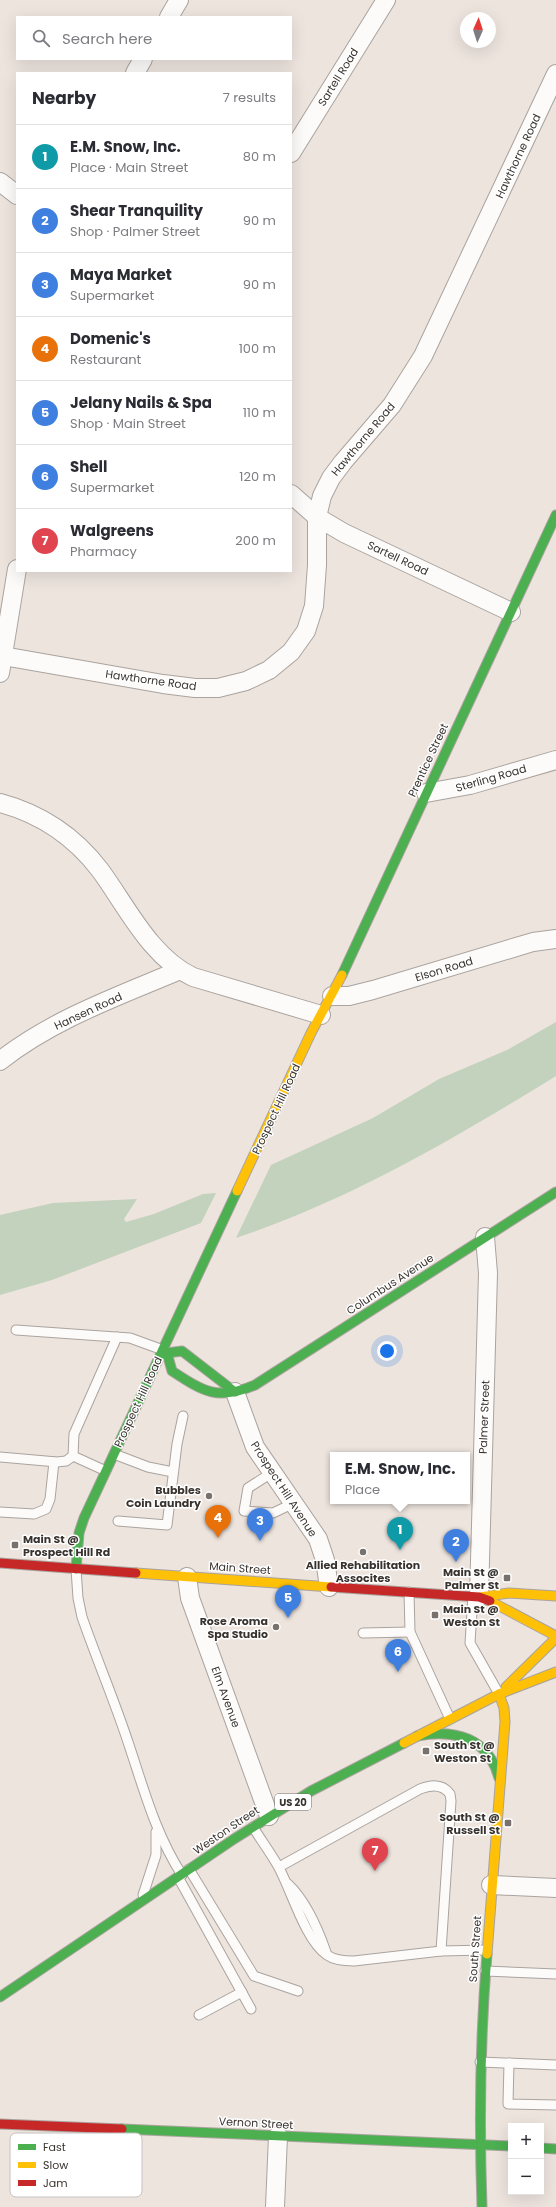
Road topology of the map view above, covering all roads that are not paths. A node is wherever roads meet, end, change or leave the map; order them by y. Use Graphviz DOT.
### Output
graph roads {
  1 [pos="179,0"];
  2 [pos="386,0"];
  3 [pos="170,16"];
  4 [pos="142,60"];
  5 [pos="136,72"];
  6 [pos="556,74"];
  7 [pos="292,151"];
  8 [pos="0,182"];
  9 [pos="16,194"];
  10 [pos="292,495"];
  11 [pos="556,515"];
  12 [pos="317,517"];
  13 [pos="16,572"];
  14 [pos="511,612"];
  15 [pos="2,664"];
  16 [pos="556,760"];
  17 [pos="426,793"];
  18 [pos="0,803"];
  19 [pos="556,939"];
  20 [pos="180,970"];
  21 [pos="332,996"];
  22 [pos="321,1015"];
  23 [pos="0,1061"];
  24 [pos="556,1192"];
  25 [pos="485,1238"];
  26 [pos="16,1330"];
  27 [pos="117,1338"];
  28 [pos="165,1351"];
  29 [pos="235,1392"];
  30 [pos="183,1416"];
  31 [pos="114,1454"];
  32 [pos="73,1456"];
  33 [pos="0,1457"];
  34 [pos="54,1462"];
  35 [pos="106,1471"];
  36 [pos="173,1472"];
  37 [pos="273,1472"];
  38 [pos="294,1503"];
  39 [pos="0,1512"];
  40 [pos="118,1521"];
  41 [pos="0,1564"];
  42 [pos="76,1569"];
  43 [pos="187,1577"];
  44 [pos="329,1586"];
  45 [pos="409,1592"];
  46 [pos="476,1597"];
  47 [pos="555,1597"];
  48 [pos="410,1632"];
  49 [pos="363,1634"];
  50 [pos="556,1637"];
  51 [pos="556,1672"];
  52 [pos="499,1694"];
  53 [pos="450,1719"];
  54 [pos="416,1736"];
  55 [pos="500,1783"];
  56 [pos="269,1816"];
  57 [pos="155,1824"];
  58 [pos="253,1827"];
  59 [pos="279,1867"];
  60 [pos="183,1874"];
  61 [pos="491,1885"];
  62 [pos="556,1888"];
  63 [pos="140,1903"];
  64 [pos="486,1950"];
  65 [pos="441,1951"];
  66 [pos="485,1970"];
  67 [pos="556,1974"];
  68 [pos="298,1991"];
  69 [pos="242,1992"];
  70 [pos="0,1997"];
  71 [pos="251,2008"];
  72 [pos="199,2015"];
  73 [pos="480,2062"];
  74 [pos="509,2063"];
  75 [pos="556,2065"];
  76 [pos="556,2105"];
  77 [pos="0,2124"];
  78 [pos="278,2136"];
  79 [pos="480,2145"];
  80 [pos="508,2146"];
  81 [pos="544,2148"];
  82 [pos="556,2148"];
  83 [pos="275,2207"];
  84 [pos="482,2207"];
  1 -- 3 [label="street"];
  2 -- 7 [label="street, Sartell Road"];
  4 -- 5 [label="street"];
  6 -- 12 [label="street, Hawthorne Road"];
  8 -- 9 [label="street"];
  10 -- 12 [label="street, Sartell Road"];
  11 -- 14 [label="street, Prentice Street"];
  12 -- 14 [label="street, Sartell Road"];
  12 -- 15 [label="street, Hawthorne Road"];
  13 -- 15 [label="street"];
  14 -- 17 [label="street, Prentice Street"];
  16 -- 17 [label="street, Sterling Road"];
  17 -- 21 [label="street, Prentice Street"];
  18 -- 20 [label="street"];
  19 -- 21 [label="street, Elson Road"];
  20 -- 22 [label="street"];
  20 -- 23 [label="street, Hansen Road"];
  21 -- 22 [label="street, Prentice Street"];
  22 -- 28 [label="street, Prospect Hill Road"];
  24 -- 25 [label="street, Columbus Avenue"];
  25 -- 29 [label="street, Columbus Avenue"];
  25 -- 46 [label="street, Palmer Street"];
  26 -- 27 [label="lane"];
  27 -- 28 [label="lane"];
  27 -- 32 [label="lane"];
  28 -- 29 [label="street"];
  28 -- 29 [label="street"];
  28 -- 31 [label="street, Prospect Hill Road"];
  29 -- 37 [label="street, Prospect Hill Avenue"];
  30 -- 36 [label="lane"];
  31 -- 35 [label="street, Prospect Hill Road"];
  31 -- 36 [label="lane"];
  32 -- 34 [label="lane"];
  32 -- 35 [label="lane"];
  33 -- 34 [label="lane"];
  34 -- 39 [label="lane"];
  35 -- 42 [label="street, Prospect Hill Road"];
  36 -- 40 [label="lane"];
  37 -- 38 [label="street, Prospect Hill Avenue"];
  37 -- 38 [label="lane"];
  38 -- 44 [label="street, Prospect Hill Avenue"];
  41 -- 42 [label="street, Main Street"];
  42 -- 43 [label="street, Main Street"];
  42 -- 57 [label="lane"];
  43 -- 44 [label="street, Main Street"];
  43 -- 56 [label="street, Elm Avenue"];
  44 -- 45 [label="street, Main Street"];
  45 -- 46 [label="street, Main Street"];
  45 -- 48 [label="lane"];
  46 -- 47 [label="street, Main Street"];
  46 -- 50 [label="street, Main Street"];
  46 -- 52 [label="lane"];
  48 -- 49 [label="lane"];
  48 -- 53 [label="lane"];
  50 -- 52 [label="street, Weston Street / US 20"];
  51 -- 52 [label="street, Weston Street / US 20"];
  52 -- 53 [label="street, Weston Street / US 20"];
  52 -- 55 [label="street, South Street"];
  53 -- 54 [label="street, Weston Street / US 20"];
  54 -- 55 [label="street"];
  54 -- 56 [label="street, Weston Street / US 20"];
  55 -- 61 [label="street, South Street"];
  56 -- 58 [label="street, Weston Street / US 20"];
  57 -- 60 [label="lane"];
  57 -- 63 [label="lane"];
  58 -- 59 [label="lane"];
  58 -- 60 [label="street, Weston Street / US 20"];
  59 -- 65 [label="lane"];
  59 -- 65 [label="lane"];
  60 -- 63 [label="street, Weston Street / US 20"];
  60 -- 68 [label="lane"];
  60 -- 69 [label="lane"];
  61 -- 62 [label="street"];
  61 -- 64 [label="street, South Street"];
  63 -- 70 [label="street, Weston Street / US 20"];
  64 -- 65 [label="lane"];
  64 -- 66 [label="street, South Street"];
  66 -- 67 [label="lane"];
  66 -- 73 [label="street, South Street"];
  69 -- 71 [label="lane"];
  69 -- 72 [label="lane"];
  73 -- 74 [label="lane"];
  73 -- 79 [label="street, South Street"];
  74 -- 75 [label="lane"];
  74 -- 76 [label="lane"];
  77 -- 78 [label="street, Vernon Street"];
  78 -- 79 [label="street, Vernon Street"];
  78 -- 83 [label="street"];
  79 -- 80 [label="street, Vernon Street"];
  79 -- 84 [label="street, South Street"];
  81 -- 82 [label="street"];
}
